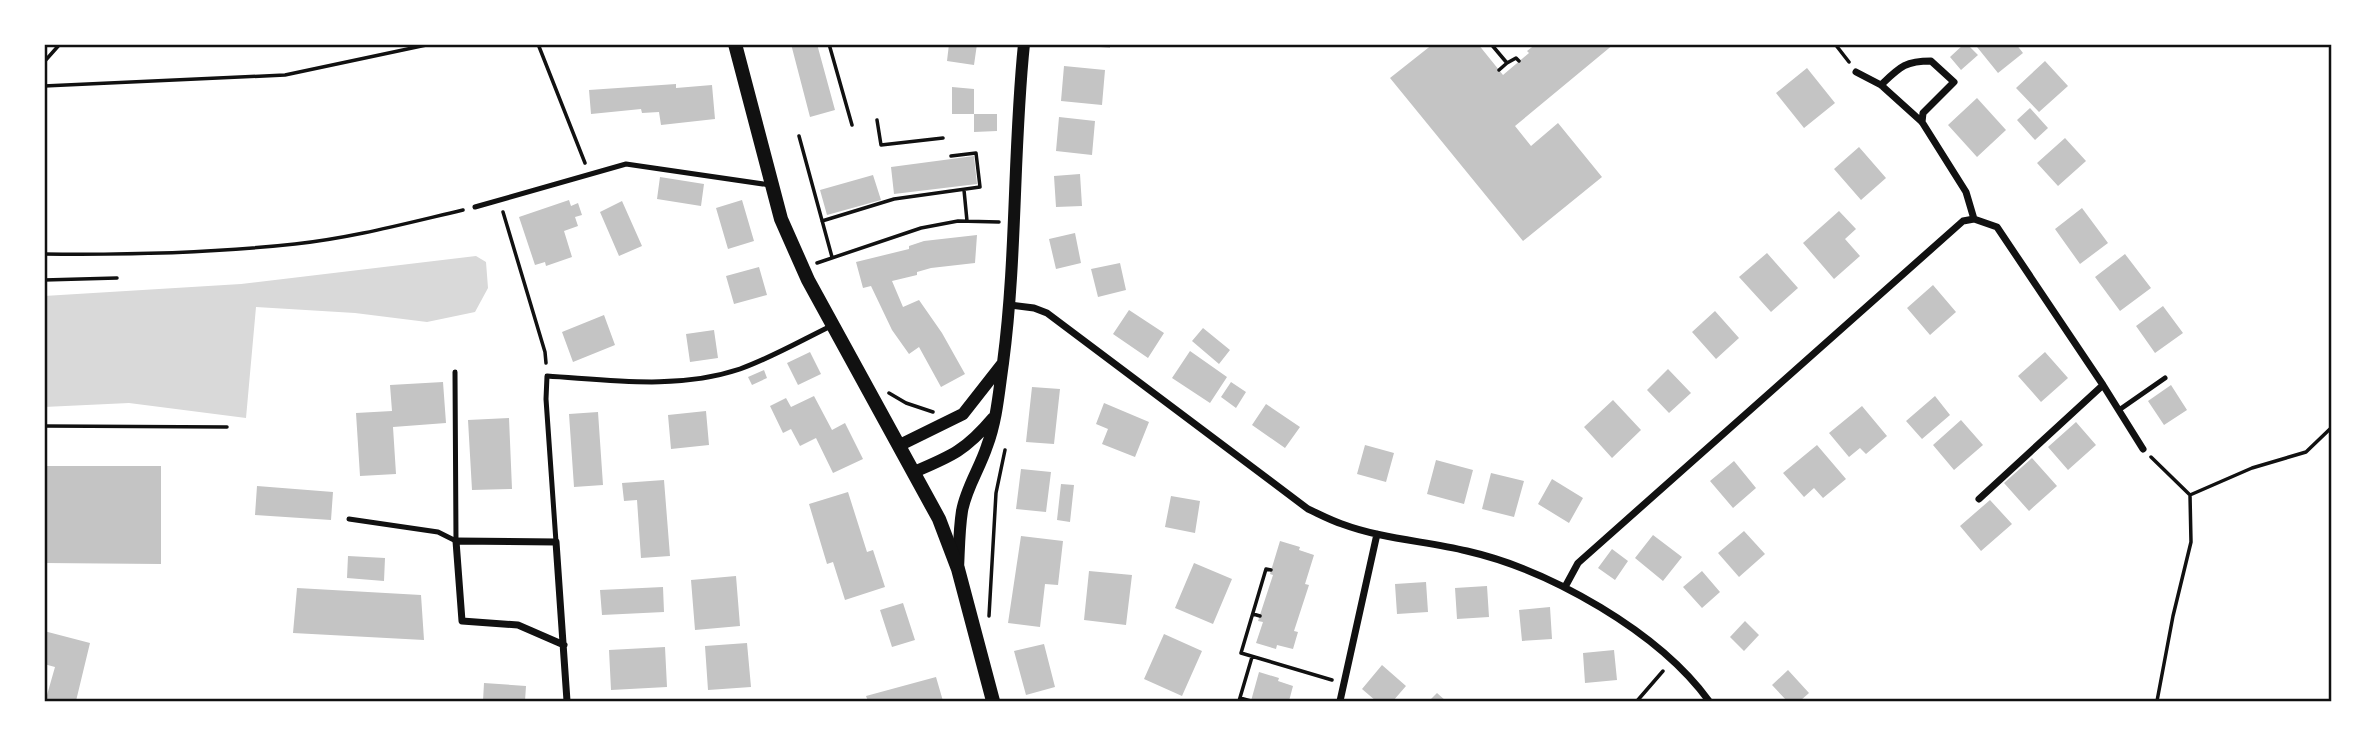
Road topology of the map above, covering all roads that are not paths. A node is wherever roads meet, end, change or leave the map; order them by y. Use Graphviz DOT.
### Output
graph roads {
  1 [pos="735,44"];
  2 [pos="1024,44"];
  3 [pos="1856,72"];
  4 [pos="1881,85"];
  5 [pos="1922,122"];
  6 [pos="771,185"];
  7 [pos="475,207"];
  8 [pos="1974,219"];
  9 [pos="1010,305"];
  10 [pos="833,325"];
  11 [pos="1003,363"];
  12 [pos="455,372"];
  13 [pos="2165,378"];
  14 [pos="2103,385"];
  15 [pos="2119,410"];
  16 [pos="995,415"];
  17 [pos="900,446"];
  18 [pos="2143,449"];
  19 [pos="914,472"];
  20 [pos="1979,499"];
  21 [pos="349,519"];
  22 [pos="1377,534"];
  23 [pos="456,541"];
  24 [pos="556,542"];
  25 [pos="958,569"];
  26 [pos="1564,587"];
  27 [pos="564,645"];
  28 [pos="567,701"];
  29 [pos="993,701"];
  30 [pos="1340,701"];
  31 [pos="1709,701"];
  1 -- 6 [label="main road"];
  2 -- 9 [label="street"];
  3 -- 4 [label="street"];
  4 -- 5 [label="street"];
  4 -- 5 [label="street"];
  5 -- 8 [label="street"];
  6 -- 7 [label="lane"];
  6 -- 10 [label="main road"];
  8 -- 14 [label="street"];
  8 -- 26 [label="street"];
  9 -- 11 [label="street"];
  9 -- 22 [label="street"];
  10 -- 17 [label="main road"];
  10 -- 24 [label="lane"];
  11 -- 16 [label="street"];
  11 -- 17 [label="street"];
  12 -- 23 [label="lane"];
  13 -- 15 [label="lane"];
  14 -- 15 [label="street"];
  14 -- 20 [label="street"];
  15 -- 18 [label="street"];
  16 -- 19 [label="street"];
  16 -- 25 [label="street"];
  17 -- 19 [label="main road"];
  19 -- 25 [label="main road"];
  21 -- 23 [label="lane"];
  22 -- 26 [label="street"];
  22 -- 30 [label="street"];
  23 -- 24 [label="street"];
  23 -- 27 [label="street"];
  24 -- 27 [label="street"];
  25 -- 29 [label="main road"];
  26 -- 31 [label="street"];
  27 -- 28 [label="street"];
}
